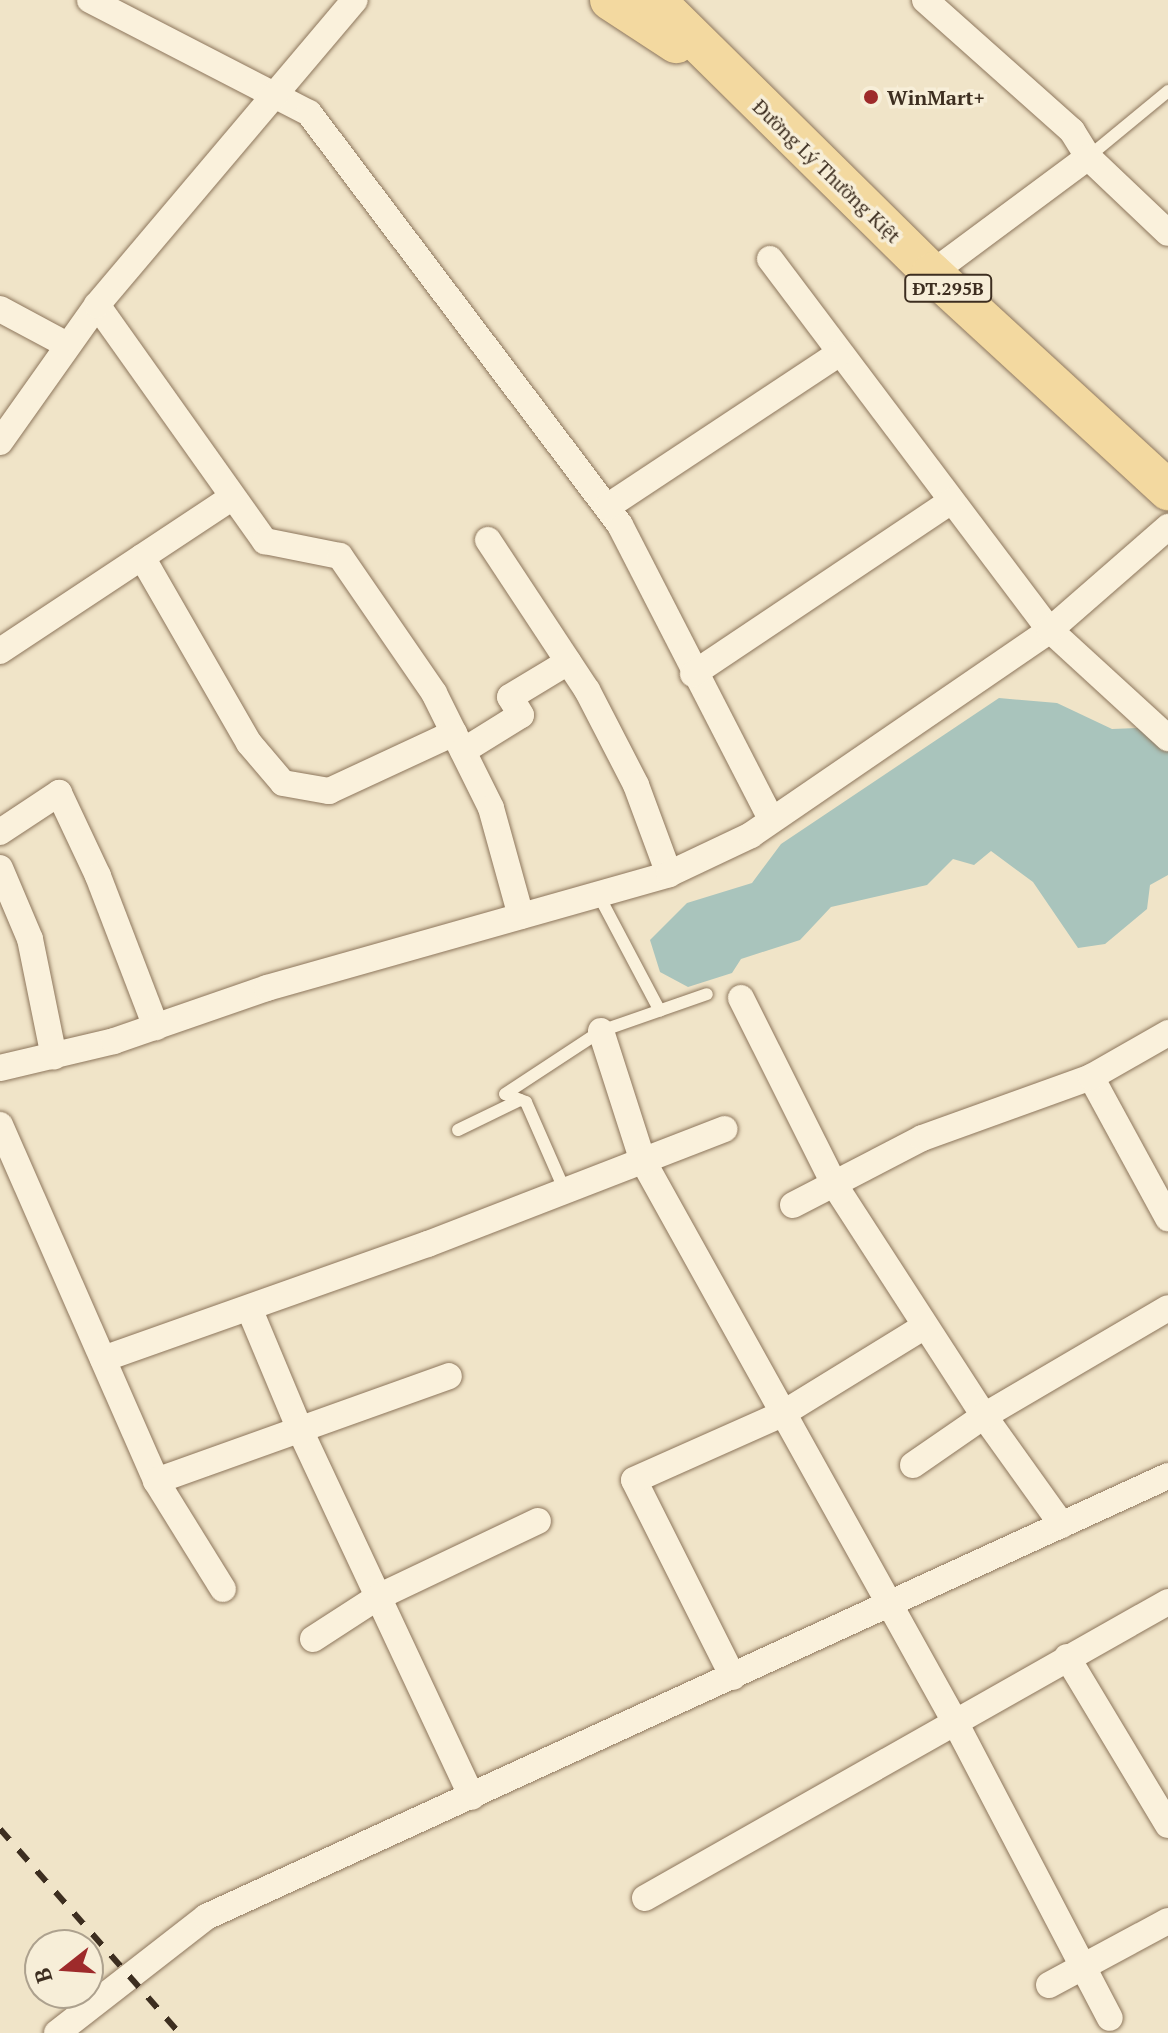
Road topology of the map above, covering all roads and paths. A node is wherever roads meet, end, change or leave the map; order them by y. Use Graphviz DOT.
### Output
graph roads {
  1 [pos="90,0"];
  2 [pos="355,0"];
  3 [pos="610,0"];
  4 [pos="655,0"];
  5 [pos="925,0"];
  6 [pos="733,80"];
  7 [pos="1168,91"];
  8 [pos="278,94"];
  9 [pos="1088,157"];
  10 [pos="1168,233"];
  11 [pos="770,259"];
  12 [pos="932,273"];
  13 [pos="97,305"];
  14 [pos="0,309"];
  15 [pos="67,345"];
  16 [pos="840,353"];
  17 [pos="0,442"];
  18 [pos="1168,490"];
  19 [pos="231,498"];
  20 [pos="951,501"];
  21 [pos="607,507"];
  22 [pos="1168,527"];
  23 [pos="488,540"];
  24 [pos="142,557"];
  25 [pos="1050,630"];
  26 [pos="0,651"];
  27 [pos="568,662"];
  28 [pos="693,674"];
  29 [pos="1168,738"];
  30 [pos="458,742"];
  31 [pos="771,819"];
  32 [pos="0,832"];
  33 [pos="0,868"];
  34 [pos="669,874"];
  35 [pos="598,894"];
  36 [pos="521,916"];
  37 [pos="707,994"];
  38 [pos="741,998"];
  39 [pos="660,1011"];
  40 [pos="156,1027"];
  41 [pos="601,1031"];
  42 [pos="1168,1033"];
  43 [pos="54,1057"];
  44 [pos="0,1068"];
  45 [pos="1091,1077"];
  46 [pos="520,1100"];
  47 [pos="0,1125"];
  48 [pos="724,1129"];
  49 [pos="458,1130"];
  50 [pos="642,1159"];
  51 [pos="834,1184"];
  52 [pos="565,1191"];
  53 [pos="793,1205"];
  54 [pos="1168,1218"];
  55 [pos="249,1308"];
  56 [pos="1168,1308"];
  57 [pos="925,1326"];
  58 [pos="103,1359"];
  59 [pos="449,1376"];
  60 [pos="782,1414"];
  61 [pos="984,1416"];
  62 [pos="300,1430"];
  63 [pos="913,1465"];
  64 [pos="1168,1476"];
  65 [pos="156,1481"];
  66 [pos="538,1521"];
  67 [pos="1062,1525"];
  68 [pos="223,1589"];
  69 [pos="378,1597"];
  70 [pos="1168,1602"];
  71 [pos="889,1605"];
  72 [pos="313,1639"];
  73 [pos="1067,1657"];
  74 [pos="733,1677"];
  75 [pos="954,1720"];
  76 [pos="472,1797"];
  77 [pos="1168,1825"];
  78 [pos="645,1898"];
  79 [pos="1168,1921"];
  80 [pos="1086,1967"];
  81 [pos="1049,1985"];
  82 [pos="1110,2018"];
  83 [pos="57,2033"];
  1 -- 8 [label="street"];
  2 -- 8 [label="street"];
  3 -- 6 [label="main road, Đường Lý Thường Kiệt / ĐT.295B"];
  4 -- 6 [label="main road, Đường Lý Thường Kiệt / ĐT.295B"];
  5 -- 9 [label="street"];
  6 -- 12 [label="main road, Đường Lý Thường Kiệt / ĐT.295B"];
  7 -- 9 [label="lane"];
  8 -- 13 [label="street"];
  8 -- 21 [label="street"];
  9 -- 10 [label="street"];
  9 -- 12 [label="street"];
  11 -- 16 [label="street"];
  12 -- 18 [label="main road, Đường Lý Thường Kiệt / ĐT.295B"];
  13 -- 15 [label="street"];
  13 -- 19 [label="street"];
  14 -- 15 [label="street"];
  15 -- 17 [label="street"];
  16 -- 20 [label="street"];
  16 -- 21 [label="street"];
  19 -- 24 [label="street"];
  19 -- 30 [label="street"];
  20 -- 25 [label="street"];
  20 -- 28 [label="street"];
  21 -- 28 [label="street"];
  22 -- 25 [label="street"];
  23 -- 27 [label="street"];
  24 -- 26 [label="street"];
  24 -- 30 [label="street"];
  25 -- 29 [label="street"];
  25 -- 31 [label="street"];
  27 -- 30 [label="street"];
  27 -- 34 [label="street"];
  28 -- 31 [label="street"];
  30 -- 36 [label="street"];
  31 -- 34 [label="street"];
  32 -- 40 [label="street"];
  33 -- 43 [label="street"];
  34 -- 35 [label="street"];
  35 -- 36 [label="street"];
  35 -- 39 [label="lane"];
  36 -- 40 [label="street"];
  37 -- 39 [label="lane"];
  38 -- 51 [label="street"];
  39 -- 41 [label="lane"];
  40 -- 43 [label="street"];
  41 -- 46 [label="lane"];
  41 -- 50 [label="street"];
  42 -- 45 [label="street"];
  43 -- 44 [label="street"];
  45 -- 51 [label="street"];
  45 -- 54 [label="street"];
  46 -- 49 [label="lane"];
  46 -- 52 [label="lane"];
  47 -- 58 [label="street"];
  48 -- 50 [label="street"];
  50 -- 52 [label="street"];
  50 -- 60 [label="street"];
  51 -- 53 [label="street"];
  51 -- 57 [label="street"];
  52 -- 55 [label="street"];
  55 -- 58 [label="street"];
  55 -- 62 [label="street"];
  56 -- 61 [label="street"];
  57 -- 60 [label="street"];
  57 -- 61 [label="street"];
  58 -- 65 [label="street"];
  59 -- 62 [label="street"];
  60 -- 71 [label="street"];
  60 -- 74 [label="street"];
  61 -- 63 [label="street"];
  61 -- 67 [label="street"];
  62 -- 65 [label="street"];
  62 -- 69 [label="street"];
  64 -- 67 [label="street"];
  65 -- 68 [label="street"];
  66 -- 69 [label="street"];
  67 -- 71 [label="street"];
  69 -- 72 [label="street"];
  69 -- 76 [label="street"];
  70 -- 73 [label="street"];
  71 -- 74 [label="street"];
  71 -- 75 [label="street"];
  73 -- 75 [label="street"];
  73 -- 77 [label="street"];
  74 -- 76 [label="street"];
  75 -- 78 [label="street"];
  75 -- 80 [label="street"];
  76 -- 83 [label="street"];
  79 -- 80 [label="street"];
  80 -- 81 [label="street"];
  80 -- 82 [label="street"];
}
